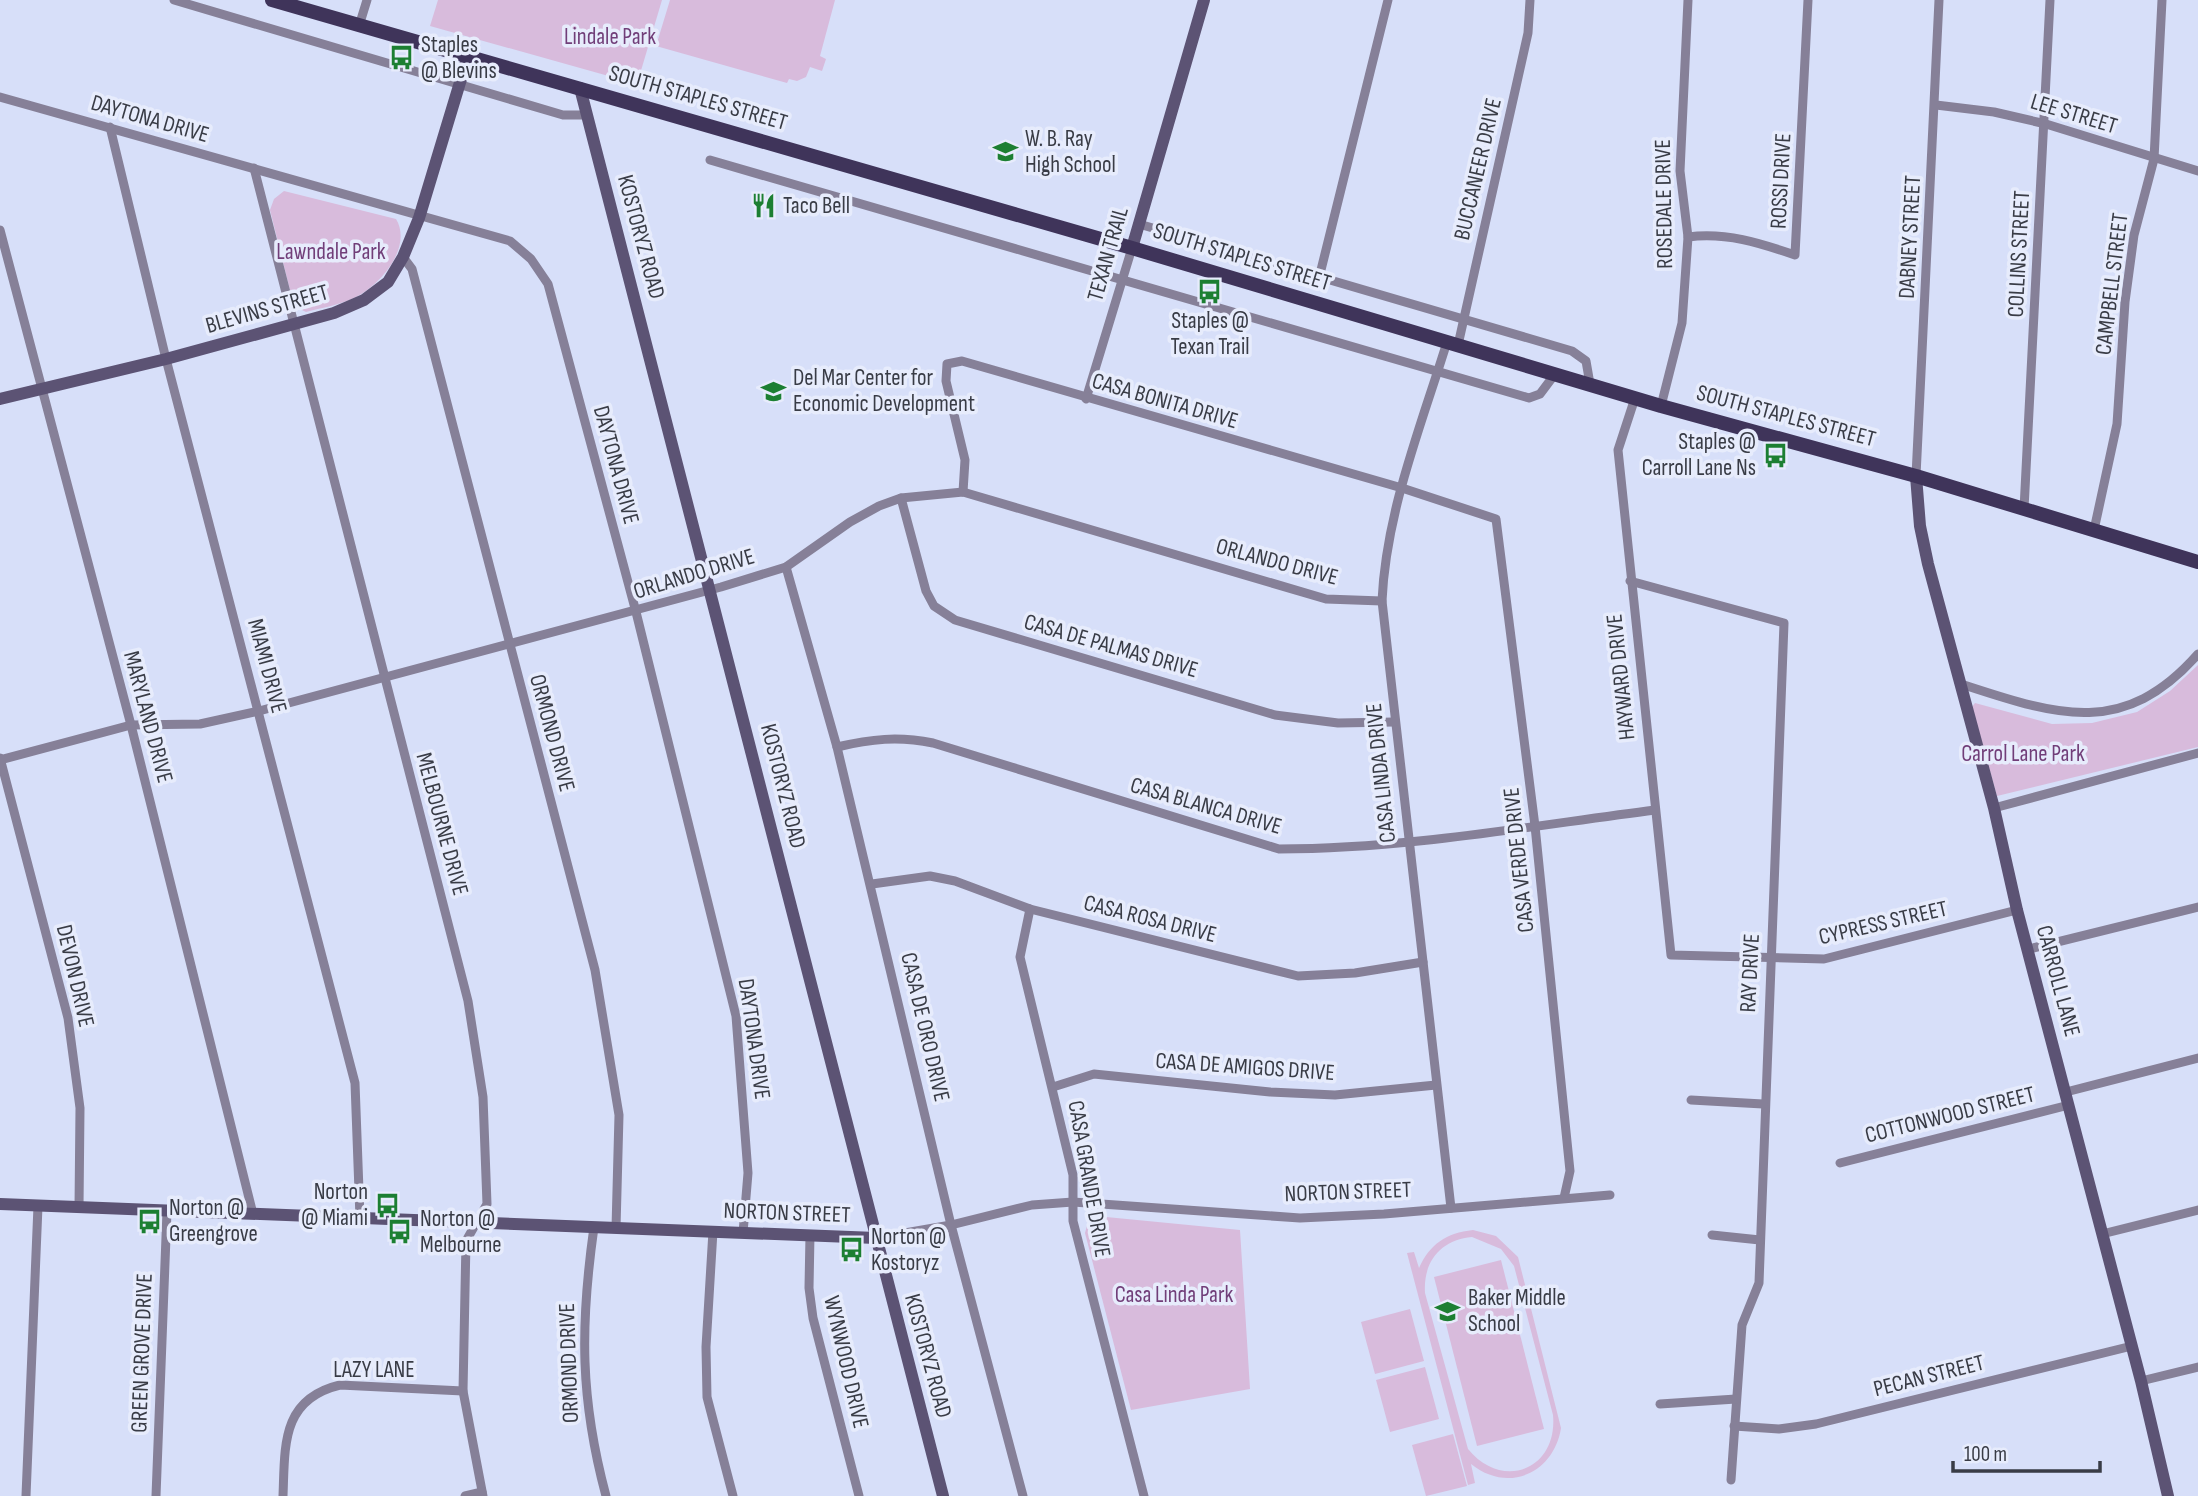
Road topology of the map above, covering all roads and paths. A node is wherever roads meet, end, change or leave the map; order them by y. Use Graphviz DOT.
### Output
graph roads {
  1 [pos="174,0"];
  2 [pos="272,0"];
  3 [pos="367,0"];
  4 [pos="1205,0"];
  5 [pos="1388,0"];
  6 [pos="1530,0"];
  7 [pos="1688,0"];
  8 [pos="1808,0"];
  9 [pos="1939,0"];
  10 [pos="2050,0"];
  11 [pos="2162,0"];
  12 [pos="359,26"];
  13 [pos="468,56"];
  14 [pos="459,84"];
  15 [pos="580,88"];
  16 [pos="0,97"];
  17 [pos="1936,105"];
  18 [pos="587,115"];
  19 [pos="2046,124"];
  20 [pos="110,127"];
  21 [pos="2154,159"];
  22 [pos="710,160"];
  23 [pos="254,168"];
  24 [pos="2198,171"];
  25 [pos="419,218"];
  26 [pos="1139,224"];
  27 [pos="0,230"];
  28 [pos="1688,237"];
  29 [pos="1132,247"];
  30 [pos="403,257"];
  31 [pos="1320,278"];
  32 [pos="1122,280"];
  33 [pos="1463,320"];
  34 [pos="296,323"];
  35 [pos="1452,343"];
  36 [pos="166,359"];
  37 [pos="1438,372"];
  38 [pos="1555,374"];
  39 [pos="1590,384"];
  40 [pos="41,389"];
  41 [pos="1634,398"];
  42 [pos="0,399"];
  43 [pos="1086,399"];
  44 [pos="1661,405"];
  45 [pos="1916,476"];
  46 [pos="1402,488"];
  47 [pos="963,492"];
  48 [pos="901,498"];
  49 [pos="2025,509"];
  50 [pos="1496,519"];
  51 [pos="2094,530"];
  52 [pos="2198,562"];
  53 [pos="786,567"];
  54 [pos="1630,581"];
  55 [pos="712,590"];
  56 [pos="1382,601"];
  57 [pos="636,612"];
  58 [pos="508,643"];
  59 [pos="2198,654"];
  60 [pos="384,678"];
  61 [pos="1961,684"];
  62 [pos="259,711"];
  63 [pos="1394,722"];
  64 [pos="131,725"];
  65 [pos="836,747"];
  66 [pos="2198,752"];
  67 [pos="0,759"];
  68 [pos="1994,808"];
  69 [pos="1655,810"];
  70 [pos="1535,826"];
  71 [pos="1408,843"];
  72 [pos="872,884"];
  73 [pos="2198,907"];
  74 [pos="1030,909"];
  75 [pos="2017,910"];
  76 [pos="2029,949"];
  77 [pos="1671,955"];
  78 [pos="1770,957"];
  79 [pos="1423,962"];
  80 [pos="2198,1058"];
  81 [pos="1436,1085"];
  82 [pos="1053,1087"];
  83 [pos="2068,1099"];
  84 [pos="1691,1100"];
  85 [pos="1763,1104"];
  86 [pos="1840,1163"];
  87 [pos="1610,1195"];
  88 [pos="1564,1198"];
  89 [pos="1073,1202"];
  90 [pos="0,1204"];
  91 [pos="38,1206"];
  92 [pos="79,1207"];
  93 [pos="1451,1208"];
  94 [pos="2198,1210"];
  95 [pos="167,1211"];
  96 [pos="253,1214"];
  97 [pos="360,1218"];
  98 [pos="479,1223"];
  99 [pos="951,1224"];
  100 [pos="594,1227"];
  101 [pos="615,1228"];
  102 [pos="713,1231"];
  103 [pos="743,1233"];
  104 [pos="2102,1234"];
  105 [pos="810,1235"];
  106 [pos="1712,1235"];
  107 [pos="876,1238"];
  108 [pos="1760,1240"];
  109 [pos="2132,1346"];
  110 [pos="2198,1367"];
  111 [pos="2141,1381"];
  112 [pos="463,1391"];
  113 [pos="1736,1399"];
  114 [pos="1660,1404"];
  115 [pos="1734,1426"];
  116 [pos="1731,1480"];
  117 [pos="482,1494"];
  118 [pos="26,1496"];
  119 [pos="156,1496"];
  120 [pos="283,1496"];
  121 [pos="465,1496"];
  122 [pos="606,1496"];
  123 [pos="733,1496"];
  124 [pos="859,1496"];
  125 [pos="943,1496"];
  126 [pos="1023,1496"];
  127 [pos="1144,1496"];
  128 [pos="2168,1496"];
  1 -- 14 [label="street"];
  2 -- 12 [label="main road, SOUTH STAPLES STREET"];
  3 -- 12 [label="street"];
  4 -- 26 [label="street, TEXAN TRAIL"];
  5 -- 31 [label="street"];
  6 -- 33 [label="street, BUCCANEER DRIVE"];
  7 -- 28 [label="street, ROSEDALE DRIVE"];
  8 -- 28 [label="street, ROSSI DRIVE"];
  9 -- 17 [label="street, DABNEY STREET"];
  10 -- 19 [label="street, COLLINS STREET"];
  11 -- 21 [label="street, CAMPBELL STREET"];
  12 -- 13 [label="main road, SOUTH STAPLES STREET"];
  13 -- 14 [label="street, BLEVINS STREET"];
  13 -- 15 [label="main road, SOUTH STAPLES STREET"];
  14 -- 18 [label="street"];
  14 -- 25 [label="street, BLEVINS STREET"];
  15 -- 18 [label="street, KOSTORYZ ROAD"];
  15 -- 29 [label="main road, SOUTH STAPLES STREET"];
  16 -- 20 [label="street, DAYTONA DRIVE"];
  17 -- 19 [label="street, LEE STREET"];
  17 -- 45 [label="street, DABNEY STREET"];
  18 -- 55 [label="street, KOSTORYZ ROAD"];
  19 -- 21 [label="street, LEE STREET"];
  19 -- 49 [label="street, COLLINS STREET"];
  20 -- 23 [label="street, DAYTONA DRIVE"];
  20 -- 36 [label="street, MIAMI DRIVE"];
  21 -- 24 [label="street, LEE STREET"];
  21 -- 51 [label="street, CAMPBELL STREET"];
  22 -- 32 [label="street"];
  23 -- 25 [label="street, DAYTONA DRIVE"];
  23 -- 34 [label="street, MELBOURNE DRIVE"];
  25 -- 30 [label="street, BLEVINS STREET"];
  25 -- 57 [label="street, DAYTONA DRIVE"];
  26 -- 29 [label="street, TEXAN TRAIL"];
  26 -- 31 [label="street"];
  27 -- 40 [label="street, MARYLAND DRIVE"];
  28 -- 44 [label="street, ROSEDALE DRIVE"];
  29 -- 32 [label="street, TEXAN TRAIL"];
  29 -- 35 [label="main road, SOUTH STAPLES STREET"];
  30 -- 34 [label="street, BLEVINS STREET"];
  30 -- 58 [label="street, ORMOND DRIVE"];
  31 -- 33 [label="street"];
  32 -- 37 [label="street"];
  32 -- 43 [label="street, TEXAN TRAIL"];
  33 -- 35 [label="street, BUCCANEER DRIVE"];
  33 -- 39 [label="street"];
  34 -- 36 [label="street, BLEVINS STREET"];
  34 -- 60 [label="street, MELBOURNE DRIVE"];
  35 -- 37 [label="street, CASA LINDA DRIVE"];
  35 -- 38 [label="main road, SOUTH STAPLES STREET"];
  36 -- 40 [label="street, BLEVINS STREET"];
  36 -- 62 [label="street, MIAMI DRIVE"];
  37 -- 38 [label="street"];
  37 -- 46 [label="street, CASA LINDA DRIVE"];
  38 -- 39 [label="main road, SOUTH STAPLES STREET"];
  39 -- 41 [label="main road, SOUTH STAPLES STREET"];
  40 -- 42 [label="street, BLEVINS STREET"];
  40 -- 64 [label="street, MARYLAND DRIVE"];
  41 -- 44 [label="main road, SOUTH STAPLES STREET"];
  41 -- 54 [label="street, HAYWARD DRIVE"];
  43 -- 46 [label="street, CASA BONITA DRIVE"];
  43 -- 47 [label="street, CASA BONITA DRIVE"];
  44 -- 45 [label="main road, SOUTH STAPLES STREET"];
  45 -- 49 [label="main road, SOUTH STAPLES STREET"];
  45 -- 61 [label="street, CARROLL LANE"];
  46 -- 50 [label="street, CASA BONITA DRIVE"];
  46 -- 56 [label="street, CASA LINDA DRIVE"];
  47 -- 48 [label="street, ORLANDO DRIVE"];
  47 -- 56 [label="street, ORLANDO DRIVE"];
  48 -- 53 [label="street, ORLANDO DRIVE"];
  48 -- 63 [label="street, CASA DE PALMAS DRIVE"];
  49 -- 51 [label="main road, SOUTH STAPLES STREET"];
  50 -- 70 [label="street, CASA VERDE DRIVE"];
  51 -- 52 [label="main road, SOUTH STAPLES STREET"];
  53 -- 55 [label="street, ORLANDO DRIVE"];
  53 -- 65 [label="street, CASA DE ORO DRIVE"];
  54 -- 69 [label="street, HAYWARD DRIVE"];
  54 -- 78 [label="street, RAY DRIVE"];
  55 -- 57 [label="street, ORLANDO DRIVE"];
  55 -- 107 [label="street, KOSTORYZ ROAD"];
  56 -- 63 [label="street, CASA LINDA DRIVE"];
  57 -- 58 [label="street, ORLANDO DRIVE"];
  57 -- 103 [label="street, DAYTONA DRIVE"];
  58 -- 60 [label="street, ORLANDO DRIVE"];
  58 -- 101 [label="street, ORMOND DRIVE"];
  59 -- 61 [label="street"];
  60 -- 62 [label="street, ORLANDO DRIVE"];
  60 -- 98 [label="street, MELBOURNE DRIVE"];
  61 -- 68 [label="street, CARROLL LANE"];
  62 -- 64 [label="street, ORLANDO DRIVE"];
  62 -- 97 [label="street, MIAMI DRIVE"];
  63 -- 71 [label="street, CASA LINDA DRIVE"];
  64 -- 67 [label="street, ORLANDO DRIVE"];
  64 -- 96 [label="street, MARYLAND DRIVE"];
  65 -- 71 [label="street, CASA BLANCA DRIVE"];
  65 -- 72 [label="street, CASA DE ORO DRIVE"];
  66 -- 68 [label="street"];
  67 -- 92 [label="street, DEVON DRIVE"];
  68 -- 75 [label="street, CARROLL LANE"];
  69 -- 70 [label="street, CASA BLANCA DRIVE"];
  69 -- 77 [label="street, HAYWARD DRIVE"];
  70 -- 71 [label="street, CASA BLANCA DRIVE"];
  70 -- 88 [label="street, CASA VERDE DRIVE"];
  71 -- 79 [label="street, CASA LINDA DRIVE"];
  72 -- 74 [label="street, CASA ROSA DRIVE"];
  72 -- 99 [label="street, CASA DE ORO DRIVE"];
  73 -- 76 [label="street"];
  74 -- 79 [label="street, CASA ROSA DRIVE"];
  74 -- 82 [label="street, CASA GRANDE DRIVE"];
  75 -- 76 [label="street, CARROLL LANE"];
  75 -- 78 [label="street, CYPRESS STREET"];
  76 -- 83 [label="street, CARROLL LANE"];
  77 -- 78 [label="street, CYPRESS STREET"];
  78 -- 85 [label="street, RAY DRIVE"];
  79 -- 81 [label="street, CASA LINDA DRIVE"];
  80 -- 83 [label="street, COTTONWOOD STREET"];
  81 -- 82 [label="street, CASA DE AMIGOS DRIVE"];
  81 -- 93 [label="street, CASA LINDA DRIVE"];
  82 -- 89 [label="street, CASA GRANDE DRIVE"];
  83 -- 86 [label="street, COTTONWOOD STREET"];
  83 -- 104 [label="street, CARROLL LANE"];
  84 -- 85 [label="street"];
  85 -- 108 [label="street, RAY DRIVE"];
  87 -- 88 [label="street, NORTON STREET"];
  88 -- 93 [label="street, NORTON STREET"];
  89 -- 93 [label="street, NORTON STREET"];
  89 -- 99 [label="street, NORTON STREET"];
  89 -- 127 [label="street, CASA GRANDE DRIVE"];
  90 -- 91 [label="street, NORTON STREET"];
  91 -- 92 [label="street, NORTON STREET"];
  91 -- 118 [label="street"];
  92 -- 95 [label="street, NORTON STREET"];
  94 -- 104 [label="street"];
  95 -- 96 [label="street, NORTON STREET"];
  95 -- 119 [label="street, GREEN GROVE DRIVE"];
  96 -- 97 [label="street, NORTON STREET"];
  97 -- 98 [label="street, NORTON STREET"];
  98 -- 100 [label="street, NORTON STREET"];
  98 -- 112 [label="street, MELBOURNE DRIVE"];
  99 -- 107 [label="street, NORTON STREET"];
  99 -- 126 [label="street, CASA DE ORO DRIVE"];
  100 -- 101 [label="street, NORTON STREET"];
  100 -- 122 [label="street, ORMOND DRIVE"];
  101 -- 102 [label="street, NORTON STREET"];
  102 -- 103 [label="street, NORTON STREET"];
  102 -- 123 [label="street"];
  103 -- 105 [label="street, NORTON STREET"];
  104 -- 109 [label="street, CARROLL LANE"];
  105 -- 107 [label="street, NORTON STREET"];
  105 -- 124 [label="street, WYNWOOD DRIVE"];
  106 -- 108 [label="street"];
  107 -- 125 [label="street, KOSTORYZ ROAD"];
  108 -- 113 [label="street, RAY DRIVE"];
  109 -- 111 [label="street, CARROLL LANE"];
  109 -- 115 [label="street, PECAN STREET"];
  110 -- 111 [label="street"];
  111 -- 128 [label="street, CARROLL LANE"];
  112 -- 117 [label="street, MELBOURNE DRIVE"];
  112 -- 120 [label="street, LAZY LANE"];
  113 -- 114 [label="street"];
  113 -- 115 [label="street, RAY DRIVE"];
  115 -- 116 [label="street, RAY DRIVE"];
  117 -- 121 [label="street"];
}
